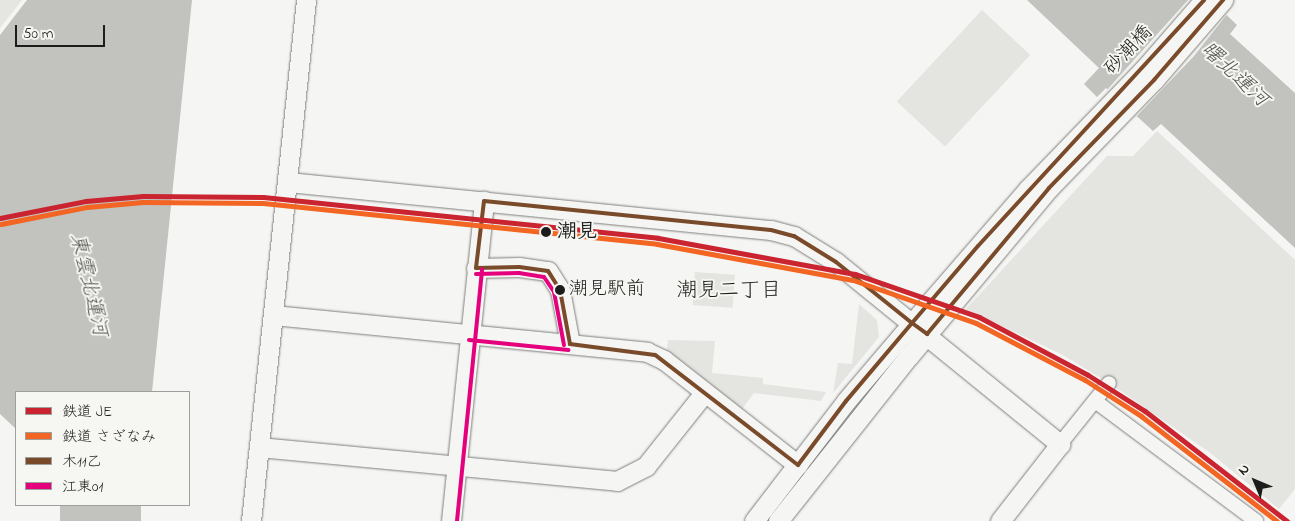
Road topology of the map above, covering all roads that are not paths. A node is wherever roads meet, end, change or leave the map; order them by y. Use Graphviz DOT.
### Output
graph roads {
  1 [pos="306,0"];
  2 [pos="1204,0"];
  3 [pos="1223,0"];
  4 [pos="1111,114"];
  5 [pos="288,182"];
  6 [pos="484,201"];
  7 [pos="476,268"];
  8 [pos="273,315"];
  9 [pos="919,329"];
  10 [pos="470,334"];
  11 [pos="570,344"];
  12 [pos="1109,383"];
  13 [pos="704,392"];
  14 [pos="1095,401"];
  15 [pos="1060,444"];
  16 [pos="259,447"];
  17 [pos="798,465"];
  18 [pos="456,467"];
  19 [pos="251,521"];
  20 [pos="451,521"];
  21 [pos="754,521"];
  22 [pos="778,521"];
  23 [pos="1000,521"];
  24 [pos="1256,521"];
  1 -- 5 [label="street"];
  2 -- 4 [label="street, 砂潮橋"];
  3 -- 4 [label="street, 砂潮橋"];
  4 -- 9 [label="street"];
  5 -- 6 [label="street"];
  5 -- 8 [label="street"];
  6 -- 7 [label="street"];
  6 -- 9 [label="street"];
  7 -- 10 [label="street"];
  7 -- 11 [label="street"];
  8 -- 10 [label="street"];
  8 -- 16 [label="street"];
  9 -- 15 [label="street"];
  9 -- 17 [label="street"];
  9 -- 22 [label="street"];
  10 -- 11 [label="street"];
  10 -- 18 [label="street"];
  11 -- 13 [label="street"];
  12 -- 14 [label="street"];
  13 -- 17 [label="street"];
  13 -- 18 [label="street"];
  14 -- 15 [label="street"];
  14 -- 24 [label="street"];
  15 -- 23 [label="street"];
  16 -- 18 [label="street"];
  16 -- 19 [label="street"];
  17 -- 21 [label="street"];
  18 -- 20 [label="street"];
}
